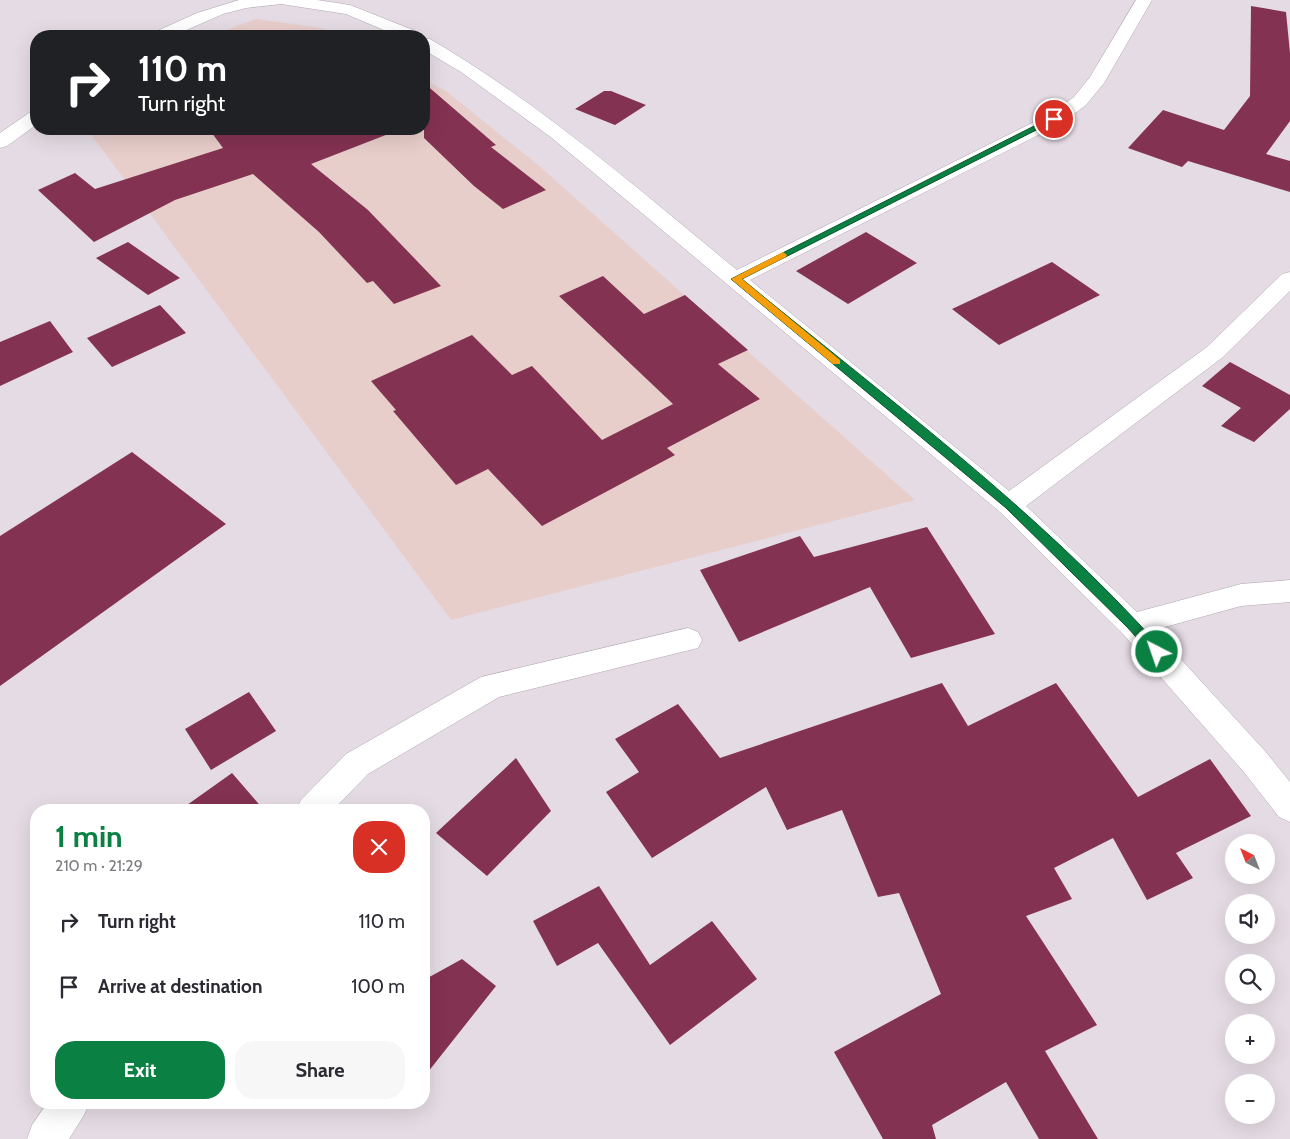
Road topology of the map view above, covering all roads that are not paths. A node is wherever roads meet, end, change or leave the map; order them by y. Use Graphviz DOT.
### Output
graph roads {
  1 [pos="277,0"];
  2 [pos="285,0"];
  3 [pos="1144,0"];
  4 [pos="173,30"];
  5 [pos="398,30"];
  6 [pos="430,46"];
  7 [pos="30,122"];
  8 [pos="0,142"];
  9 [pos="736,279"];
  10 [pos="1290,279"];
  11 [pos="1009,505"];
  12 [pos="1290,591"];
  13 [pos="1132,624"];
  14 [pos="688,640"];
  15 [pos="318,804"];
  16 [pos="1290,807"];
  17 [pos="65,1109"];
  18 [pos="46,1139"];
  1 -- 4 [label="street"];
  2 -- 5 [label="street"];
  3 -- 9 [label="street"];
  6 -- 9 [label="street"];
  7 -- 8 [label="street"];
  9 -- 11 [label="street"];
  10 -- 11 [label="street"];
  11 -- 13 [label="street"];
  12 -- 13 [label="street"];
  13 -- 16 [label="street"];
  14 -- 15 [label="street"];
  17 -- 18 [label="street"];
}
